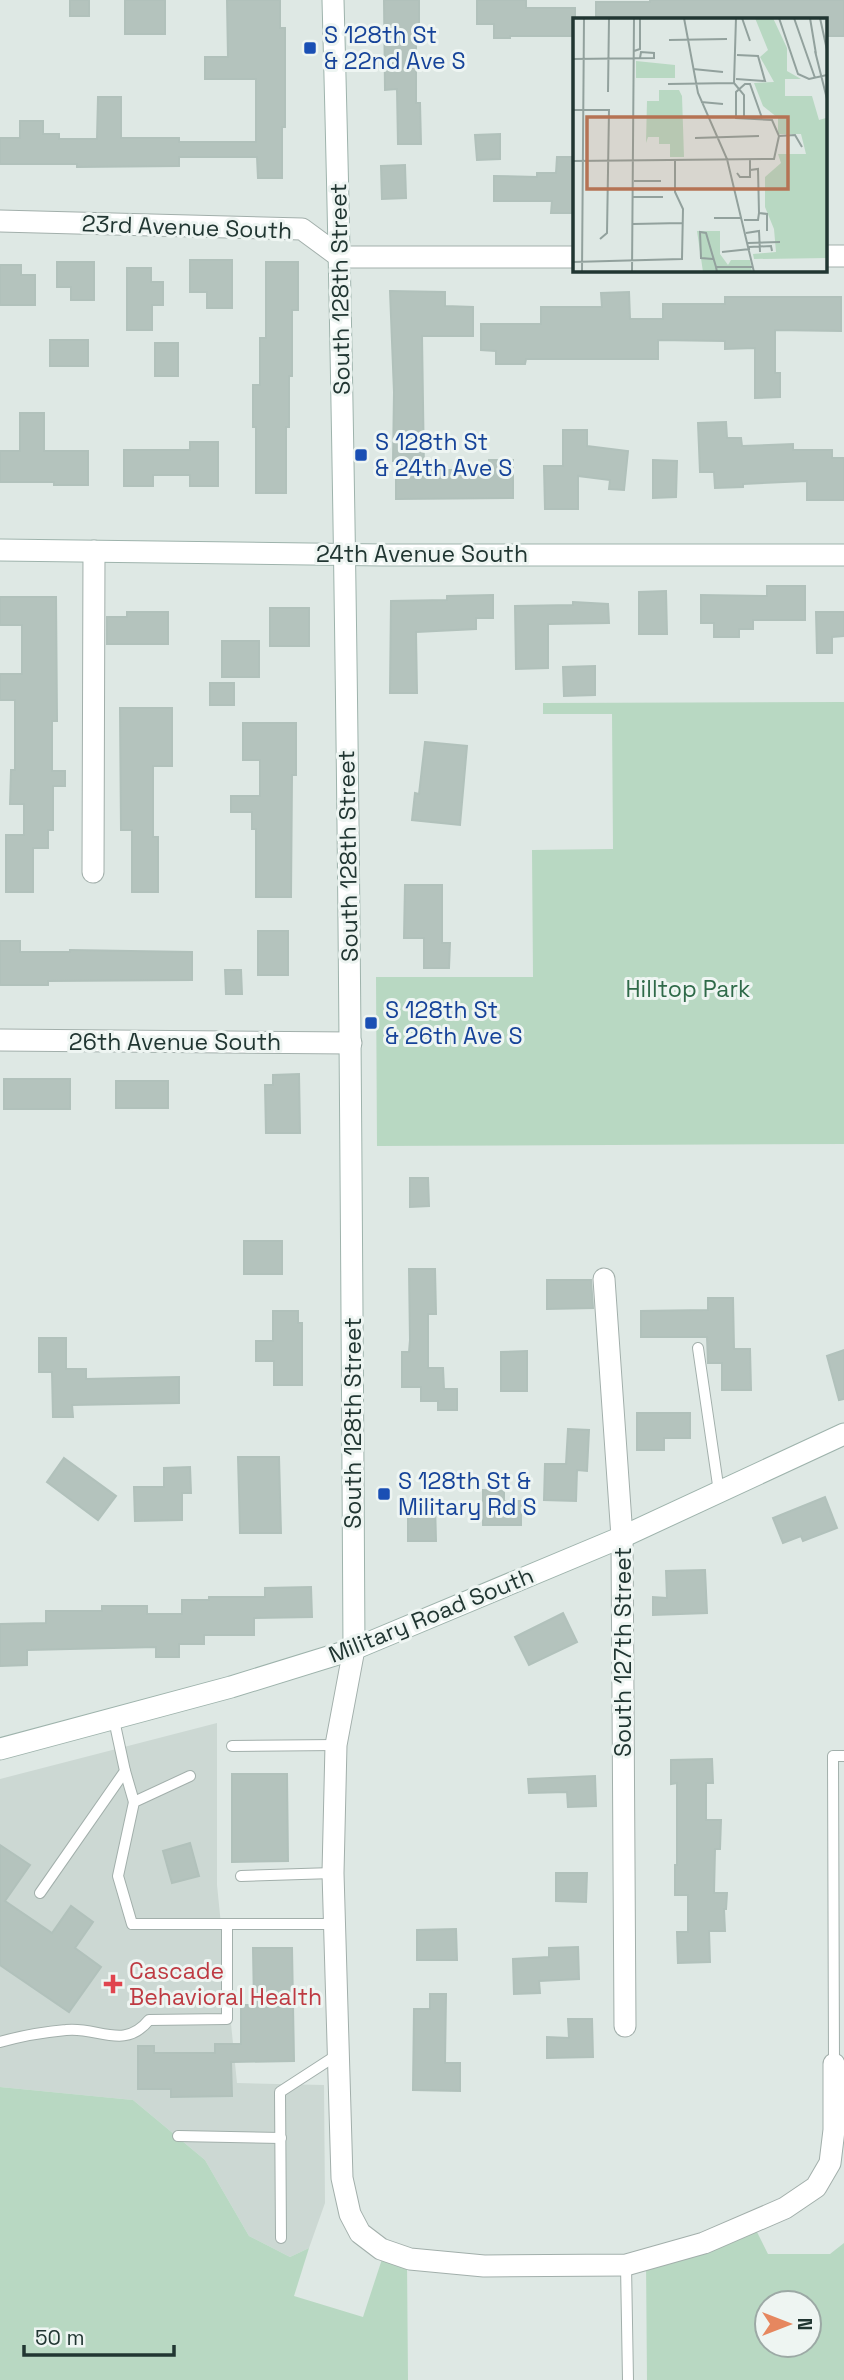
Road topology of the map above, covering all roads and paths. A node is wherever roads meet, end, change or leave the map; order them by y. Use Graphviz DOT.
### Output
graph roads {
  1 [pos="333,0"];
  2 [pos="0,221"];
  3 [pos="826,256"];
  4 [pos="844,256"];
  5 [pos="340,257"];
  6 [pos="573,257"];
  7 [pos="0,550"];
  8 [pos="94,551"];
  9 [pos="344,555"];
  10 [pos="844,555"];
  11 [pos="93,872"];
  12 [pos="0,1040"];
  13 [pos="351,1043"];
  14 [pos="604,1279"];
  15 [pos="698,1348"];
  16 [pos="844,1434"];
  17 [pos="719,1492"];
  18 [pos="622,1537"];
  19 [pos="354,1649"];
  20 [pos="114,1720"];
  21 [pos="336,1745"];
  22 [pos="232,1746"];
  23 [pos="0,1749"];
  24 [pos="844,1756"];
  25 [pos="125,1771"];
  26 [pos="190,1776"];
  27 [pos="134,1802"];
  28 [pos="839,1857"];
  29 [pos="332,1872"];
  30 [pos="241,1876"];
  31 [pos="40,1893"];
  32 [pos="335,1924"];
  33 [pos="227,1925"];
  34 [pos="625,2026"];
  35 [pos="0,2042"];
  36 [pos="337,2055"];
  37 [pos="839,2064"];
  38 [pos="178,2136"];
  39 [pos="281,2138"];
  40 [pos="281,2238"];
  41 [pos="626,2265"];
  42 [pos="628,2380"];
  1 -- 5 [label="street, South 128th Street"];
  2 -- 5 [label="street, 23rd Avenue South"];
  3 -- 4 [label="street"];
  5 -- 6 [label="street"];
  5 -- 9 [label="street, South 128th Street"];
  7 -- 8 [label="street, 24th Avenue South"];
  8 -- 9 [label="street, 24th Avenue South"];
  8 -- 11 [label="street"];
  9 -- 10 [label="street, 24th Avenue South"];
  9 -- 13 [label="street, South 128th Street"];
  12 -- 13 [label="street, 26th Avenue South"];
  13 -- 19 [label="street, South 128th Street"];
  14 -- 18 [label="street, South 127th Street"];
  15 -- 17 [label="lane"];
  16 -- 17 [label="street, Military Road South"];
  17 -- 18 [label="street, Military Road South"];
  18 -- 19 [label="street, Military Road South"];
  18 -- 34 [label="street, South 127th Street"];
  19 -- 20 [label="street, Military Road South"];
  19 -- 21 [label="street, South 128th Street"];
  20 -- 23 [label="street, Military Road South"];
  20 -- 25 [label="lane"];
  21 -- 22 [label="lane"];
  21 -- 29 [label="street, South 128th Street"];
  24 -- 28 [label="lane"];
  25 -- 27 [label="lane"];
  25 -- 31 [label="lane"];
  26 -- 27 [label="lane"];
  27 -- 33 [label="lane"];
  28 -- 37 [label="lane"];
  29 -- 30 [label="lane"];
  29 -- 32 [label="street, South 128th Street"];
  32 -- 33 [label="lane"];
  32 -- 36 [label="street, South 128th Street"];
  33 -- 35 [label="lane"];
  36 -- 39 [label="lane"];
  36 -- 41 [label="street, South 128th Street"];
  37 -- 41 [label="street, South 128th Street"];
  38 -- 39 [label="lane"];
  39 -- 40 [label="lane"];
  41 -- 42 [label="lane"];
}
